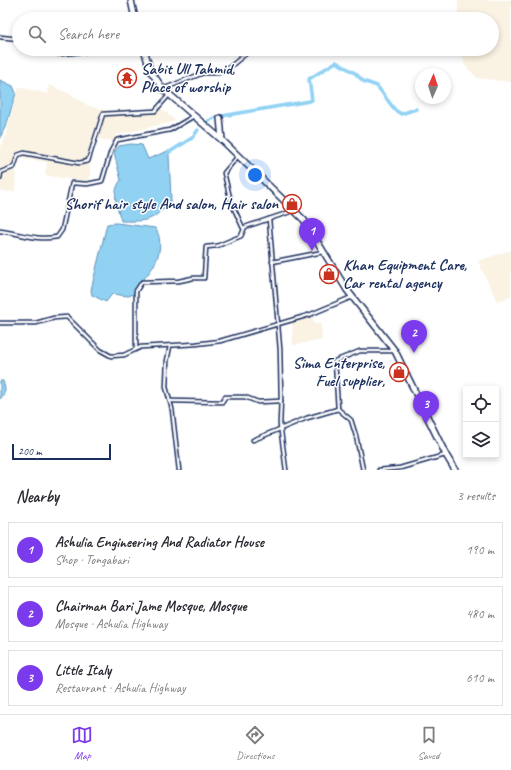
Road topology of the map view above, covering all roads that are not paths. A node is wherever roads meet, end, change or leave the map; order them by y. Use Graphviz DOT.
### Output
graph roads {
  1 [pos="131,0"];
  2 [pos="134,12"];
  3 [pos="0,37"];
  4 [pos="12,38"];
  5 [pos="146,56"];
  6 [pos="243,56"];
  7 [pos="163,89"];
  8 [pos="169,94"];
  9 [pos="194,116"];
  10 [pos="220,118"];
  11 [pos="222,140"];
  12 [pos="238,156"];
  13 [pos="0,178"];
  14 [pos="294,210"];
  15 [pos="269,219"];
  16 [pos="243,229"];
  17 [pos="0,231"];
  18 [pos="323,252"];
  19 [pos="272,262"];
  20 [pos="352,297"];
  21 [pos="0,323"];
  22 [pos="278,323"];
  23 [pos="170,346"];
  24 [pos="136,349"];
  25 [pos="395,351"];
  26 [pos="170,401"];
  27 [pos="281,401"];
  28 [pos="338,409"];
  29 [pos="281,430"];
  30 [pos="253,440"];
  31 [pos="446,455"];
  32 [pos="179,470"];
  33 [pos="286,470"];
  34 [pos="362,470"];
  35 [pos="379,470"];
  36 [pos="455,470"];
  1 -- 2 [label="highway"];
  3 -- 4 [label="street"];
  5 -- 7 [label="highway"];
  6 -- 7 [label="street"];
  7 -- 8 [label="highway"];
  8 -- 9 [label="highway"];
  8 -- 13 [label="street"];
  9 -- 11 [label="highway"];
  9 -- 17 [label="street"];
  10 -- 11 [label="highway"];
  11 -- 12 [label="highway"];
  12 -- 14 [label="highway"];
  12 -- 16 [label="street"];
  14 -- 15 [label="street"];
  14 -- 18 [label="highway"];
  15 -- 16 [label="street"];
  15 -- 19 [label="street"];
  16 -- 24 [label="street"];
  18 -- 19 [label="street"];
  18 -- 20 [label="highway"];
  19 -- 22 [label="street"];
  20 -- 22 [label="street"];
  20 -- 25 [label="highway"];
  21 -- 24 [label="street"];
  22 -- 23 [label="street"];
  22 -- 27 [label="street"];
  23 -- 24 [label="street"];
  23 -- 26 [label="street"];
  25 -- 28 [label="street"];
  25 -- 31 [label="highway"];
  26 -- 27 [label="street"];
  26 -- 32 [label="street"];
  27 -- 29 [label="street"];
  28 -- 29 [label="street"];
  28 -- 34 [label="street"];
  29 -- 30 [label="street"];
  29 -- 33 [label="street"];
  31 -- 35 [label="street"];
  31 -- 36 [label="highway"];
}
